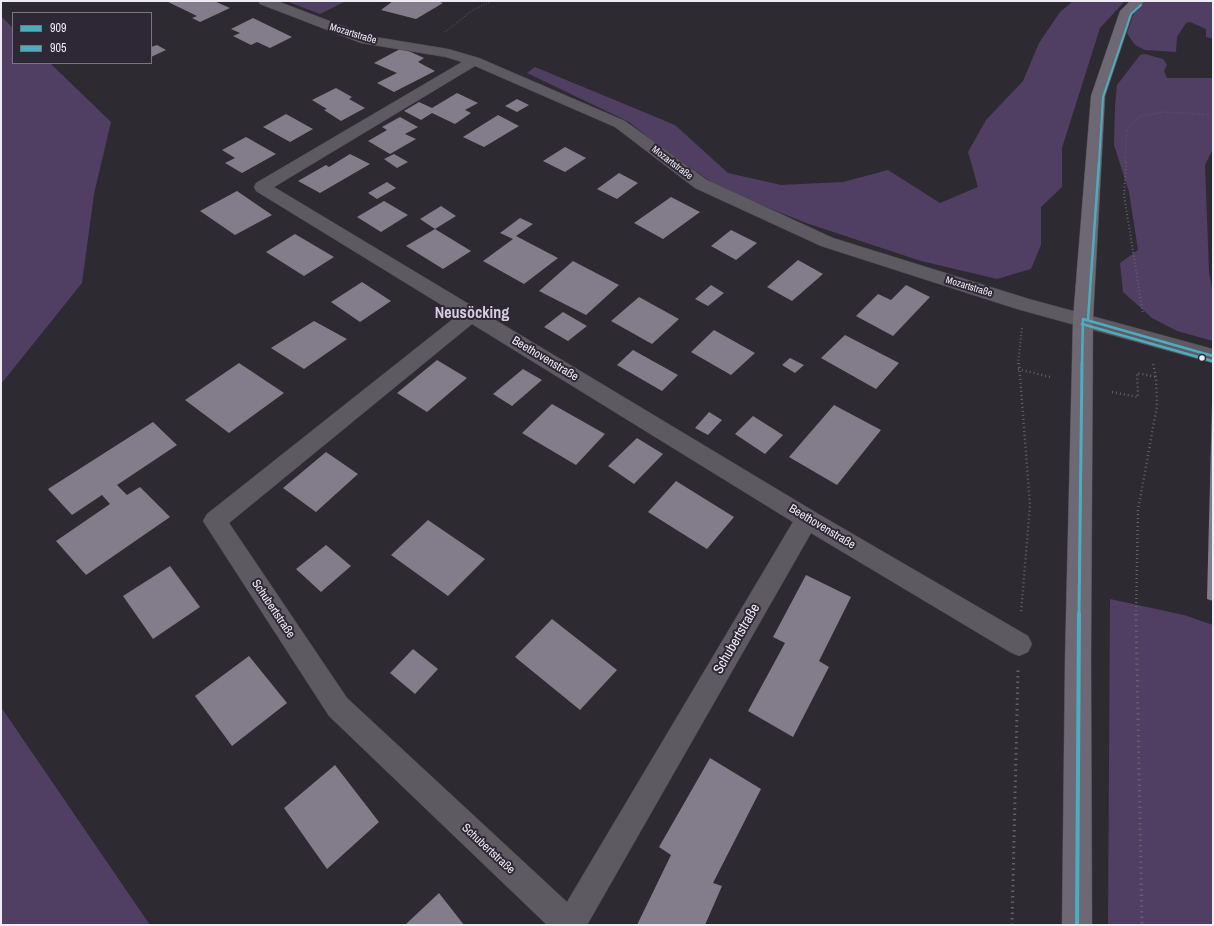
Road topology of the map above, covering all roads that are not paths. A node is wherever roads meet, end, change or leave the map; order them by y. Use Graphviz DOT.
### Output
graph roads {
  1 [pos="265,1"];
  2 [pos="1138,1"];
  3 [pos="474,61"];
  4 [pos="472,314"];
  5 [pos="1083,319"];
  6 [pos="1213,356"];
  7 [pos="807,519"];
  8 [pos="1018,644"];
  9 [pos="570,925"];
  10 [pos="1077,925"];
  1 -- 3 [label="street, Mozartstraße"];
  2 -- 5 [label="main road"];
  3 -- 4 [label="street, Beethovenstraße"];
  3 -- 5 [label="street, Mozartstraße"];
  4 -- 7 [label="street, Beethovenstraße"];
  4 -- 9 [label="street, Schubertstraße"];
  5 -- 6 [label="street, Mozartstraße"];
  5 -- 10 [label="main road"];
  7 -- 8 [label="street, Beethovenstraße"];
  7 -- 9 [label="street, Schubertstraße"];
}
